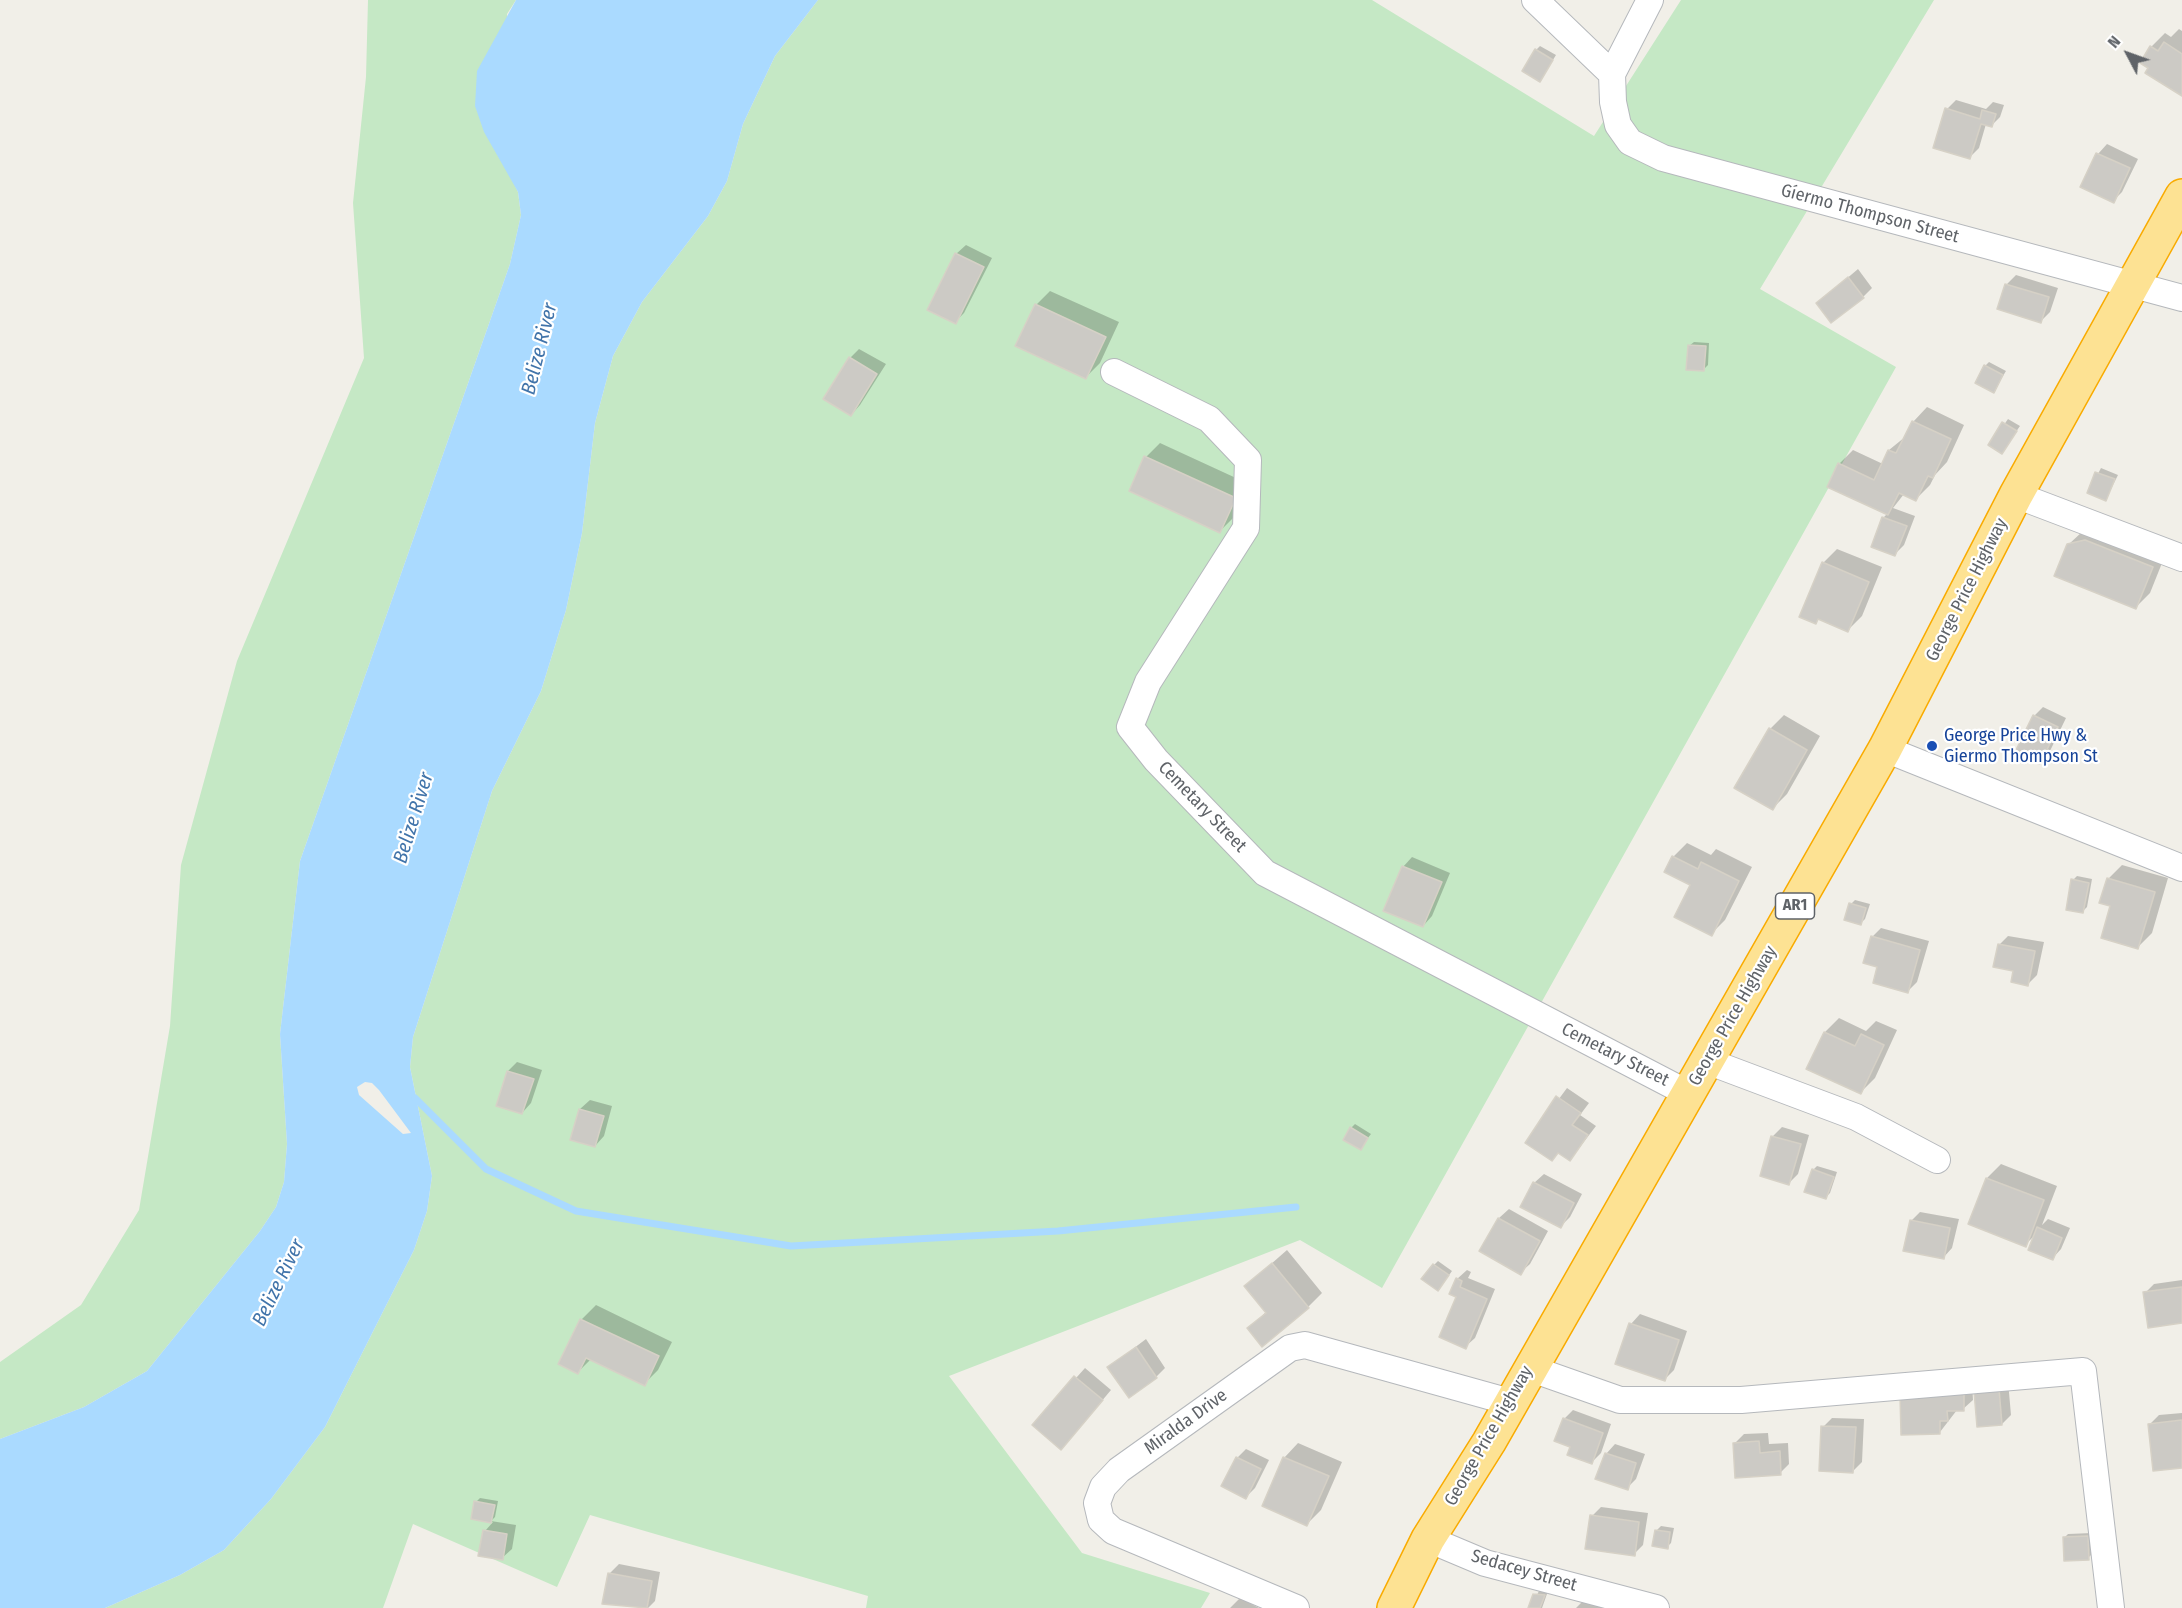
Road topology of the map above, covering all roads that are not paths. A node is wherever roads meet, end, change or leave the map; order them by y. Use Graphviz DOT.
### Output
graph roads {
  1 [pos="1535,0"];
  2 [pos="1650,0"];
  3 [pos="1612,74"];
  4 [pos="2182,196"];
  5 [pos="2132,285"];
  6 [pos="2182,298"];
  7 [pos="1114,372"];
  8 [pos="2016,495"];
  9 [pos="2182,558"];
  10 [pos="1885,749"];
  11 [pos="2182,868"];
  12 [pos="1707,1060"];
  13 [pos="1689,1094"];
  14 [pos="1937,1160"];
  15 [pos="1529,1368"];
  16 [pos="1510,1402"];
  17 [pos="1423,1551"];
  18 [pos="1296,1608"];
  19 [pos="1394,1608"];
  20 [pos="1411,1608"];
  21 [pos="1656,1608"];
  22 [pos="2111,1608"];
  1 -- 3 [label="street"];
  2 -- 3 [label="street"];
  3 -- 5 [label="street, Gíermo Thompson Street"];
  4 -- 5 [label="highway, George Price Highway / AR1"];
  5 -- 6 [label="street, Gíermo Thompson Street"];
  5 -- 8 [label="highway, George Price Highway / AR1"];
  7 -- 13 [label="street, Cemetary Street"];
  8 -- 9 [label="street"];
  8 -- 10 [label="highway, George Price Highway / AR1"];
  10 -- 11 [label="street"];
  10 -- 12 [label="highway, George Price Highway / AR1"];
  12 -- 13 [label="highway, George Price Highway / AR1"];
  12 -- 14 [label="street"];
  13 -- 15 [label="highway, George Price Highway / AR1"];
  15 -- 16 [label="highway, George Price Highway / AR1"];
  15 -- 22 [label="street"];
  16 -- 17 [label="highway, George Price Highway / AR1"];
  16 -- 18 [label="street, Miralda Drive"];
  17 -- 19 [label="highway, George Price Highway / AR1"];
  17 -- 20 [label="street"];
  17 -- 21 [label="street, Sedacey Street"];
}
